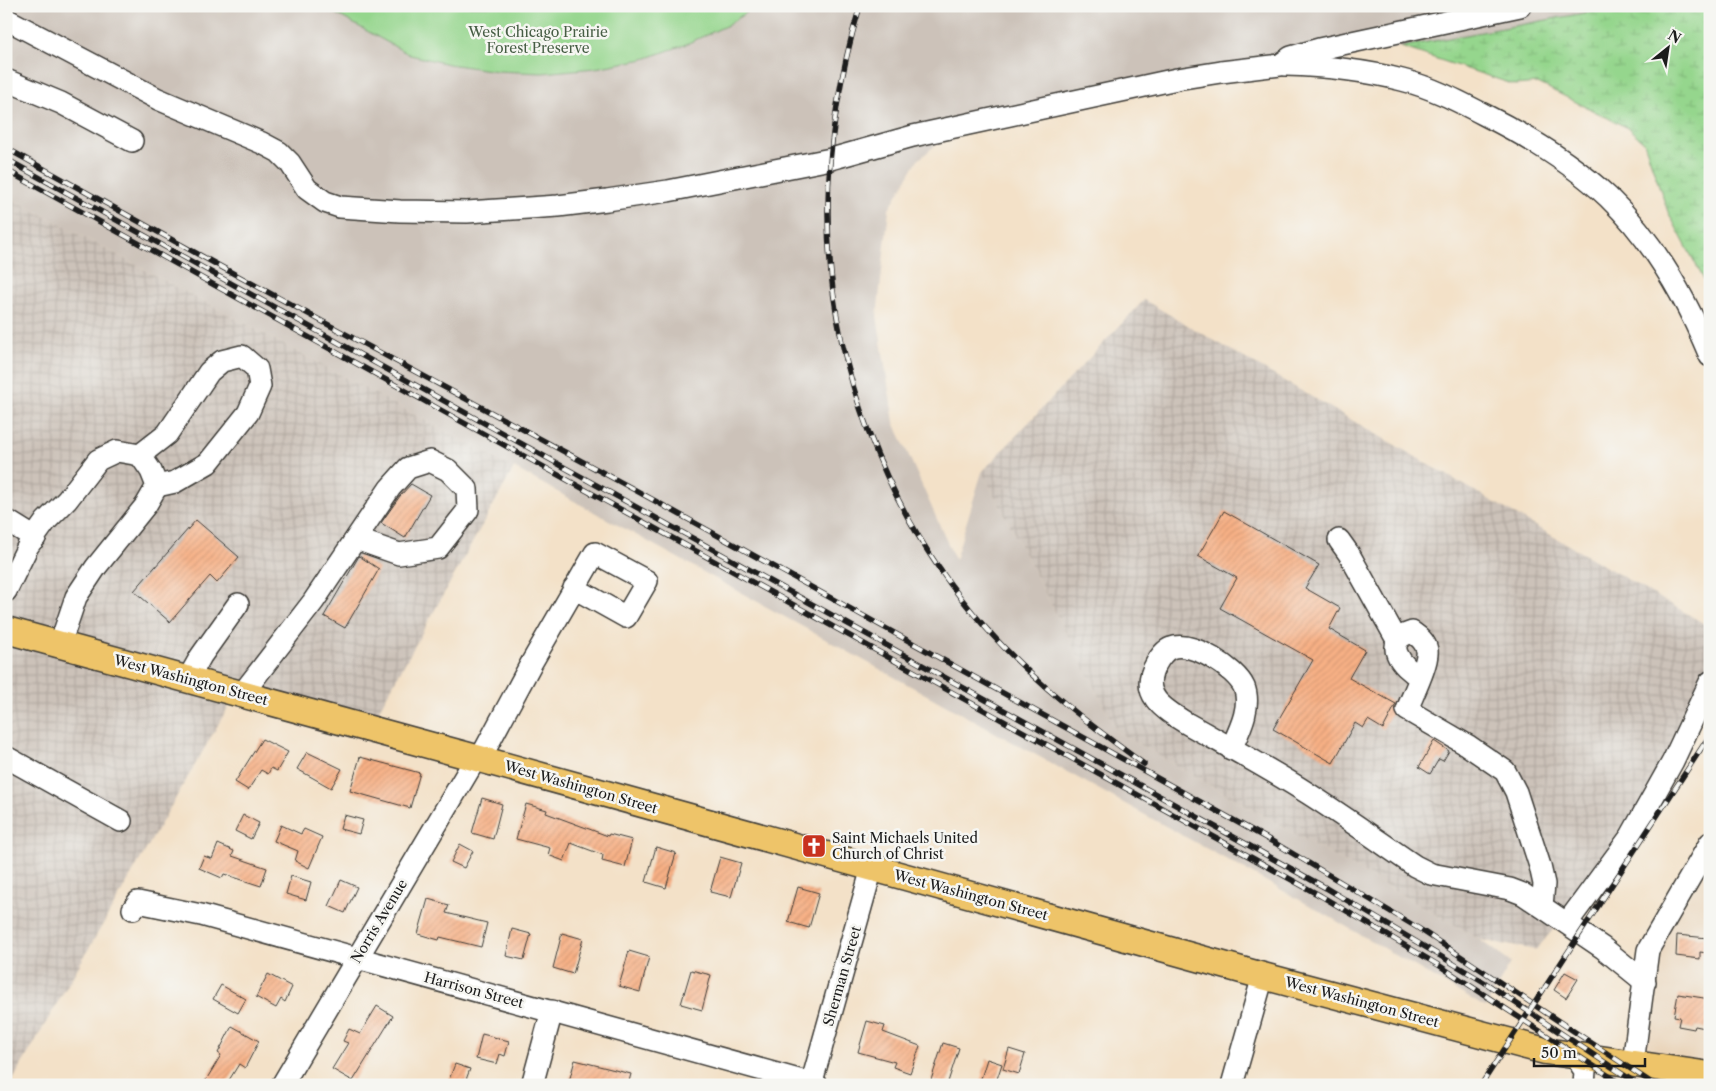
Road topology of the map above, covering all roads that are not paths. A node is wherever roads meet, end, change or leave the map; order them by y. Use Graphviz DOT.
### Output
graph roads {
  1 [pos="1520,6"];
  2 [pos="6,19"];
  3 [pos="1280,65"];
  4 [pos="6,80"];
  5 [pos="132,141"];
  6 [pos="1710,356"];
  7 [pos="140,456"];
  8 [pos="158,486"];
  9 [pos="6,520"];
  10 [pos="35,538"];
  11 [pos="356,538"];
  12 [pos="1339,540"];
  13 [pos="574,588"];
  14 [pos="6,591"];
  15 [pos="238,604"];
  16 [pos="6,630"];
  17 [pos="60,644"];
  18 [pos="188,679"];
  19 [pos="1710,682"];
  20 [pos="242,694"];
  21 [pos="1231,749"];
  22 [pos="6,757"];
  23 [pos="478,758"];
  24 [pos="121,821"];
  25 [pos="1710,844"];
  26 [pos="872,868"];
  27 [pos="1542,906"];
  28 [pos="133,909"];
  29 [pos="1567,923"];
  30 [pos="357,958"];
  31 [pos="1263,976"];
  32 [pos="1645,982"];
  33 [pos="552,1011"];
  34 [pos="1575,1056"];
  35 [pos="1633,1063"];
  36 [pos="1710,1075"];
  37 [pos="814,1084"];
  38 [pos="282,1085"];
  39 [pos="532,1085"];
  40 [pos="1232,1085"];
  41 [pos="1584,1085"];
  1 -- 3 [label="street"];
  2 -- 3 [label="street"];
  3 -- 6 [label="street"];
  4 -- 5 [label="street"];
  7 -- 8 [label="street"];
  7 -- 8 [label="street"];
  7 -- 10 [label="street"];
  8 -- 17 [label="street"];
  9 -- 10 [label="street"];
  10 -- 14 [label="street"];
  11 -- 11 [label="street"];
  11 -- 20 [label="street"];
  12 -- 27 [label="street"];
  13 -- 23 [label="street, Norris Avenue"];
  15 -- 18 [label="street"];
  16 -- 17 [label="main road, West Washington Street"];
  17 -- 18 [label="main road, West Washington Street"];
  18 -- 20 [label="main road, West Washington Street"];
  19 -- 29 [label="street"];
  20 -- 23 [label="main road, West Washington Street"];
  21 -- 21 [label="street"];
  21 -- 27 [label="street"];
  22 -- 24 [label="street"];
  23 -- 26 [label="main road, West Washington Street"];
  23 -- 30 [label="street, Norris Avenue"];
  25 -- 32 [label="street"];
  26 -- 31 [label="main road, West Washington Street"];
  26 -- 37 [label="street, Sherman Street"];
  27 -- 29 [label="street"];
  28 -- 30 [label="street, Harrison Street"];
  29 -- 32 [label="street"];
  30 -- 33 [label="street, Harrison Street"];
  30 -- 38 [label="street, Norris Avenue"];
  31 -- 34 [label="main road, West Washington Street"];
  31 -- 40 [label="street"];
  32 -- 35 [label="street"];
  33 -- 37 [label="street, Harrison Street"];
  33 -- 39 [label="street"];
  34 -- 35 [label="main road, West Washington Street"];
  34 -- 41 [label="street"];
  35 -- 36 [label="main road, West Washington Street"];
}
